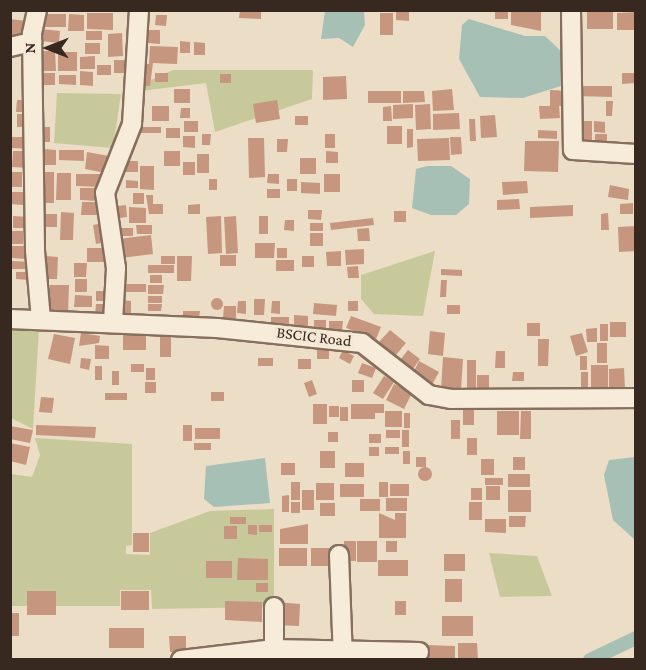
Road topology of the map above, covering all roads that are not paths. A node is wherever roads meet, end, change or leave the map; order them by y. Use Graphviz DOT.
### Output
graph roads {
  1 [pos="37,10"];
  2 [pos="139,10"];
  3 [pos="571,10"];
  4 [pos="32,42"];
  5 [pos="10,47"];
  6 [pos="636,154"];
  7 [pos="10,319"];
  8 [pos="41,320"];
  9 [pos="113,322"];
  10 [pos="636,398"];
  11 [pos="339,555"];
  12 [pos="274,606"];
  13 [pos="279,653"];
  14 [pos="342,655"];
  15 [pos="410,655"];
  16 [pos="218,658"];
  17 [pos="181,660"];
  1 -- 4 [label="street"];
  2 -- 9 [label="street"];
  3 -- 6 [label="street"];
  4 -- 5 [label="street"];
  4 -- 8 [label="street"];
  7 -- 8 [label="street, BSCIC Road"];
  8 -- 9 [label="street, BSCIC Road"];
  9 -- 10 [label="street, BSCIC Road"];
  11 -- 14 [label="street"];
  12 -- 13 [label="street"];
  13 -- 14 [label="street"];
  13 -- 16 [label="street"];
  14 -- 15 [label="street"];
  16 -- 17 [label="street"];
}
